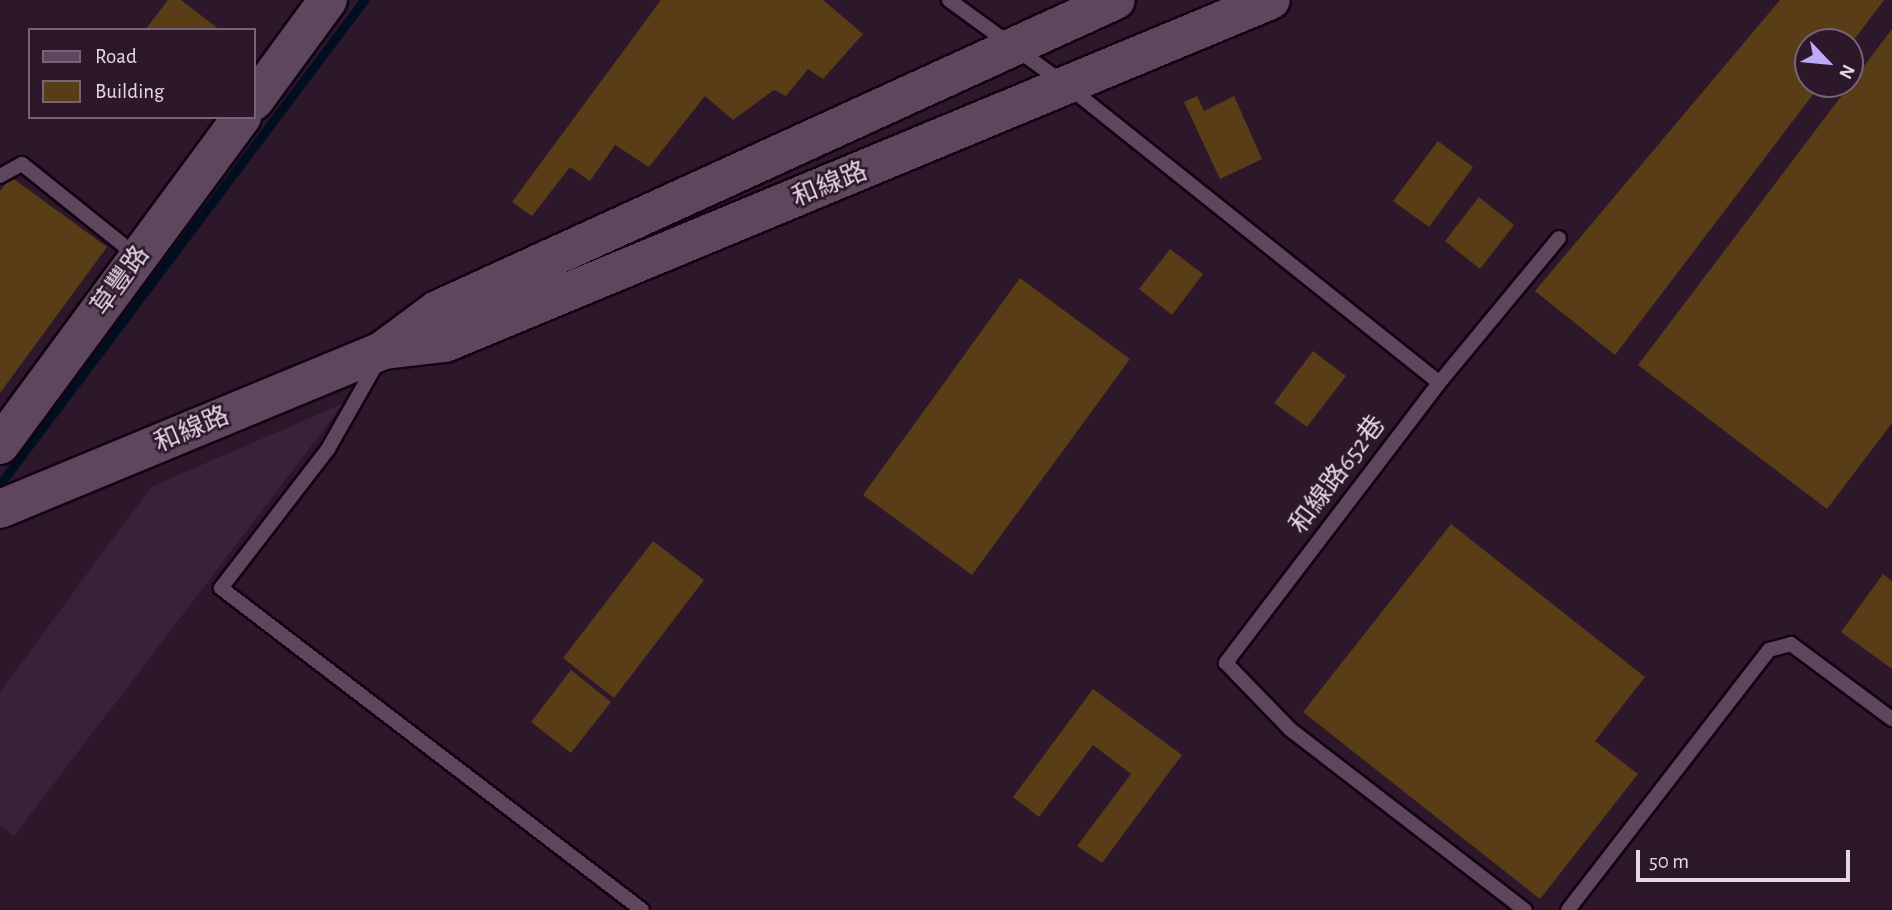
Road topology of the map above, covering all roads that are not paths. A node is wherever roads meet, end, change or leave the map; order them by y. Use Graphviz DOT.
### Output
graph roads {
  1 [pos="328,0"];
  2 [pos="949,0"];
  3 [pos="1116,0"];
  4 [pos="1271,0"];
  5 [pos="1009,44"];
  6 [pos="1070,88"];
  7 [pos="256,98"];
  8 [pos="241,119"];
  9 [pos="0,176"];
  10 [pos="1559,238"];
  11 [pos="139,258"];
  12 [pos="383,350"];
  13 [pos="1439,383"];
  14 [pos="0,445"];
  15 [pos="0,509"];
  16 [pos="1892,719"];
  17 [pos="642,910"];
  18 [pos="1525,910"];
  19 [pos="1568,910"];
  1 -- 7 [label="main road"];
  2 -- 5 [label="lane"];
  3 -- 5 [label="main road, 和線路"];
  4 -- 6 [label="main road, 和線路"];
  5 -- 6 [label="lane"];
  5 -- 12 [label="main road, 和線路"];
  6 -- 12 [label="main road, 和線路"];
  6 -- 13 [label="lane"];
  8 -- 11 [label="main road, 草豐路"];
  9 -- 11 [label="lane"];
  10 -- 13 [label="lane"];
  11 -- 14 [label="main road, 草豐路"];
  12 -- 15 [label="main road, 和線路"];
  12 -- 17 [label="lane"];
  13 -- 18 [label="lane, 和線路652巷"];
  16 -- 19 [label="lane"];
}
